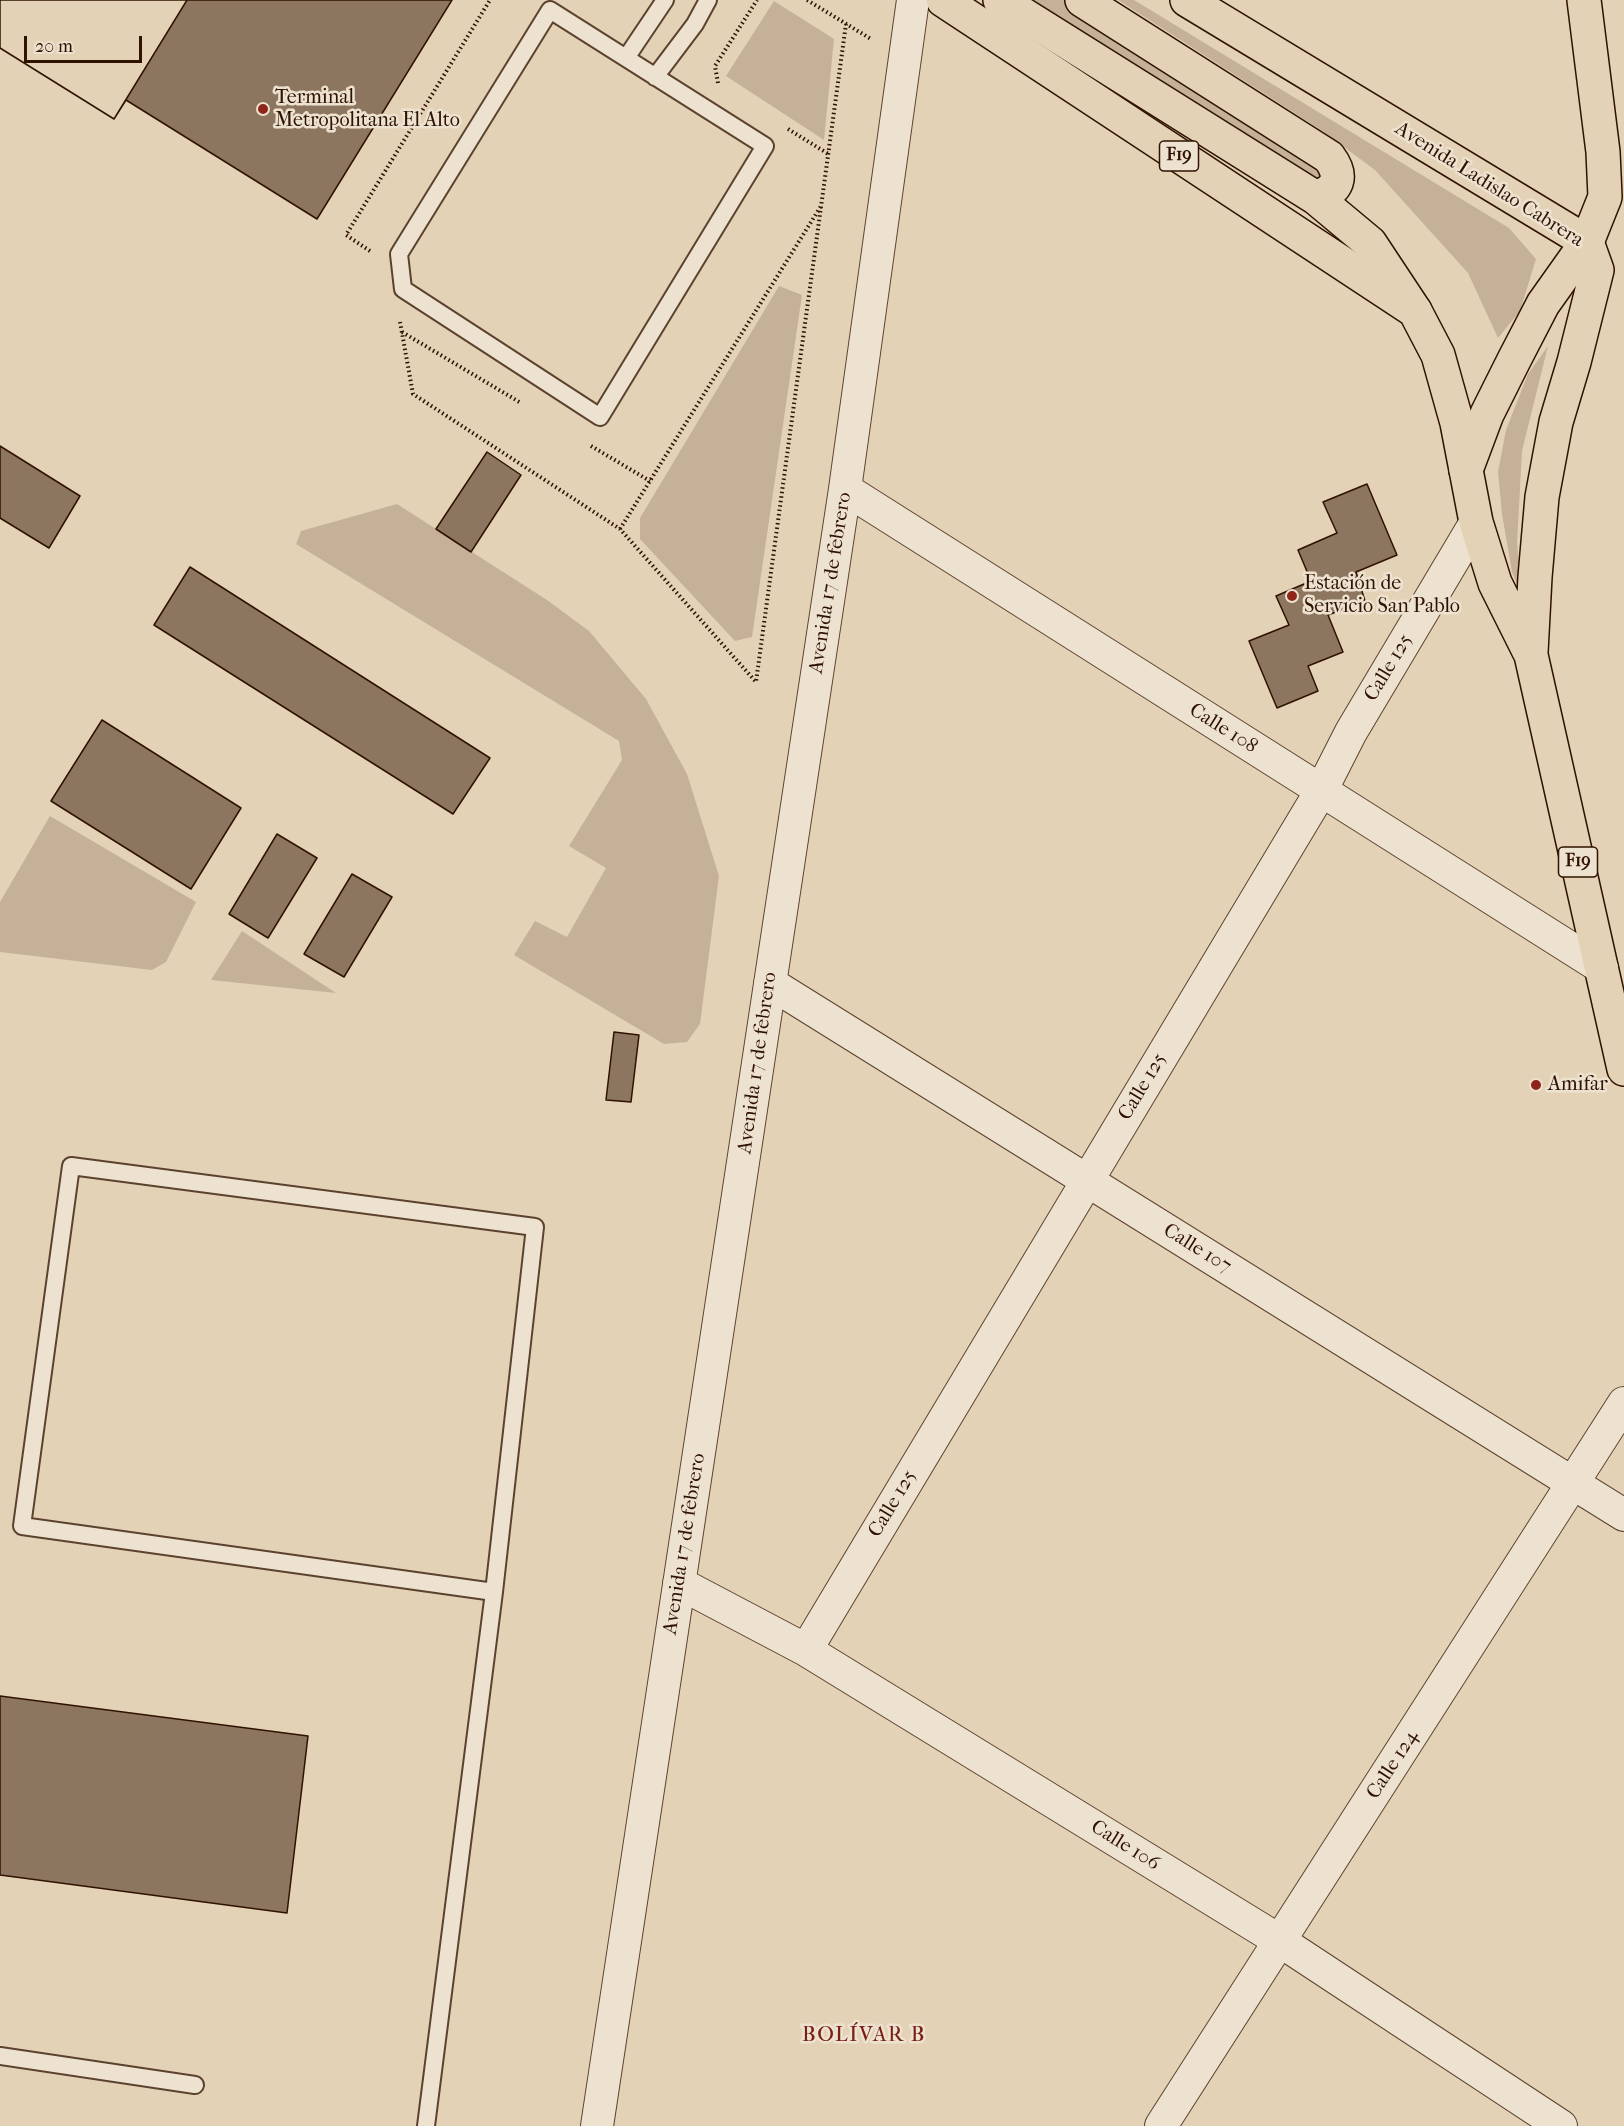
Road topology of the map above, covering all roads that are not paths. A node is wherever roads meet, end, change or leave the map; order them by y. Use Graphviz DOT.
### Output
graph roads {
  1 [pos="665,0"];
  2 [pos="708,0"];
  3 [pos="913,0"];
  4 [pos="943,0"];
  5 [pos="1000,0"];
  6 [pos="1082,0"];
  7 [pos="1187,0"];
  8 [pos="1584,0"];
  9 [pos="626,58"];
  10 [pos="655,77"];
  11 [pos="1316,198"];
  12 [pos="1587,242"];
  13 [pos="1415,311"];
  14 [pos="1466,470"];
  15 [pos="845,489"];
  16 [pos="1476,522"];
  17 [pos="1531,655"];
  18 [pos="1320,790"];
  19 [pos="1602,968"];
  20 [pos="770,983"];
  21 [pos="1624,1069"];
  22 [pos="1087,1180"];
  23 [pos="1624,1403"];
  24 [pos="1573,1483"];
  25 [pos="1624,1515"];
  26 [pos="679,1583"];
  27 [pos="494,1592"];
  28 [pos="806,1650"];
  29 [pos="1280,1941"];
  30 [pos="0,2056"];
  31 [pos="195,2085"];
  32 [pos="426,2126"];
  33 [pos="597,2126"];
  34 [pos="1161,2126"];
  35 [pos="1561,2126"];
  1 -- 9 [label="lane"];
  2 -- 10 [label="lane"];
  3 -- 15 [label="street, Avenida 17 de febrero"];
  4 -- 13 [label="main road, Avenida Ladislao Cabrera / F19"];
  5 -- 11 [label="main road, Avenida Ladislao Cabrera / F19"];
  6 -- 11 [label="main road"];
  7 -- 12 [label="main road, Avenida Ladislao Cabrera"];
  8 -- 12 [label="main road"];
  9 -- 10 [label="lane"];
  9 -- 10 [label="lane"];
  11 -- 13 [label="main road, Avenida Ladislao Cabrera / F19"];
  12 -- 14 [label="main road"];
  12 -- 17 [label="main road, Avenida Ladislao Cabrera / F19"];
  13 -- 14 [label="main road, Avenida Ladislao Cabrera / F19"];
  14 -- 16 [label="main road, Avenida Ladislao Cabrera / F19"];
  15 -- 18 [label="street, Calle 108"];
  15 -- 20 [label="street, Avenida 17 de febrero"];
  16 -- 17 [label="main road, Avenida Ladislao Cabrera / F19"];
  16 -- 18 [label="street, Calle 125"];
  17 -- 19 [label="main road, Avenida Ladislao Cabrera / F19"];
  18 -- 19 [label="street, Calle 108"];
  18 -- 22 [label="street, Calle 125"];
  19 -- 21 [label="main road, Avenida Ladislao Cabrera / F19"];
  20 -- 22 [label="street, Calle 107"];
  20 -- 26 [label="street, Avenida 17 de febrero"];
  22 -- 24 [label="street, Calle 107"];
  22 -- 28 [label="street, Calle 125"];
  23 -- 24 [label="street, Calle 124"];
  24 -- 25 [label="street, Calle 107"];
  24 -- 29 [label="street, Calle 124"];
  26 -- 28 [label="street, Calle 106"];
  26 -- 33 [label="street, Avenida 17 de febrero"];
  27 -- 27 [label="lane"];
  27 -- 32 [label="lane"];
  28 -- 29 [label="street, Calle 106"];
  29 -- 34 [label="street, Calle 124"];
  29 -- 35 [label="street, Calle 106"];
  30 -- 31 [label="lane"];
}
